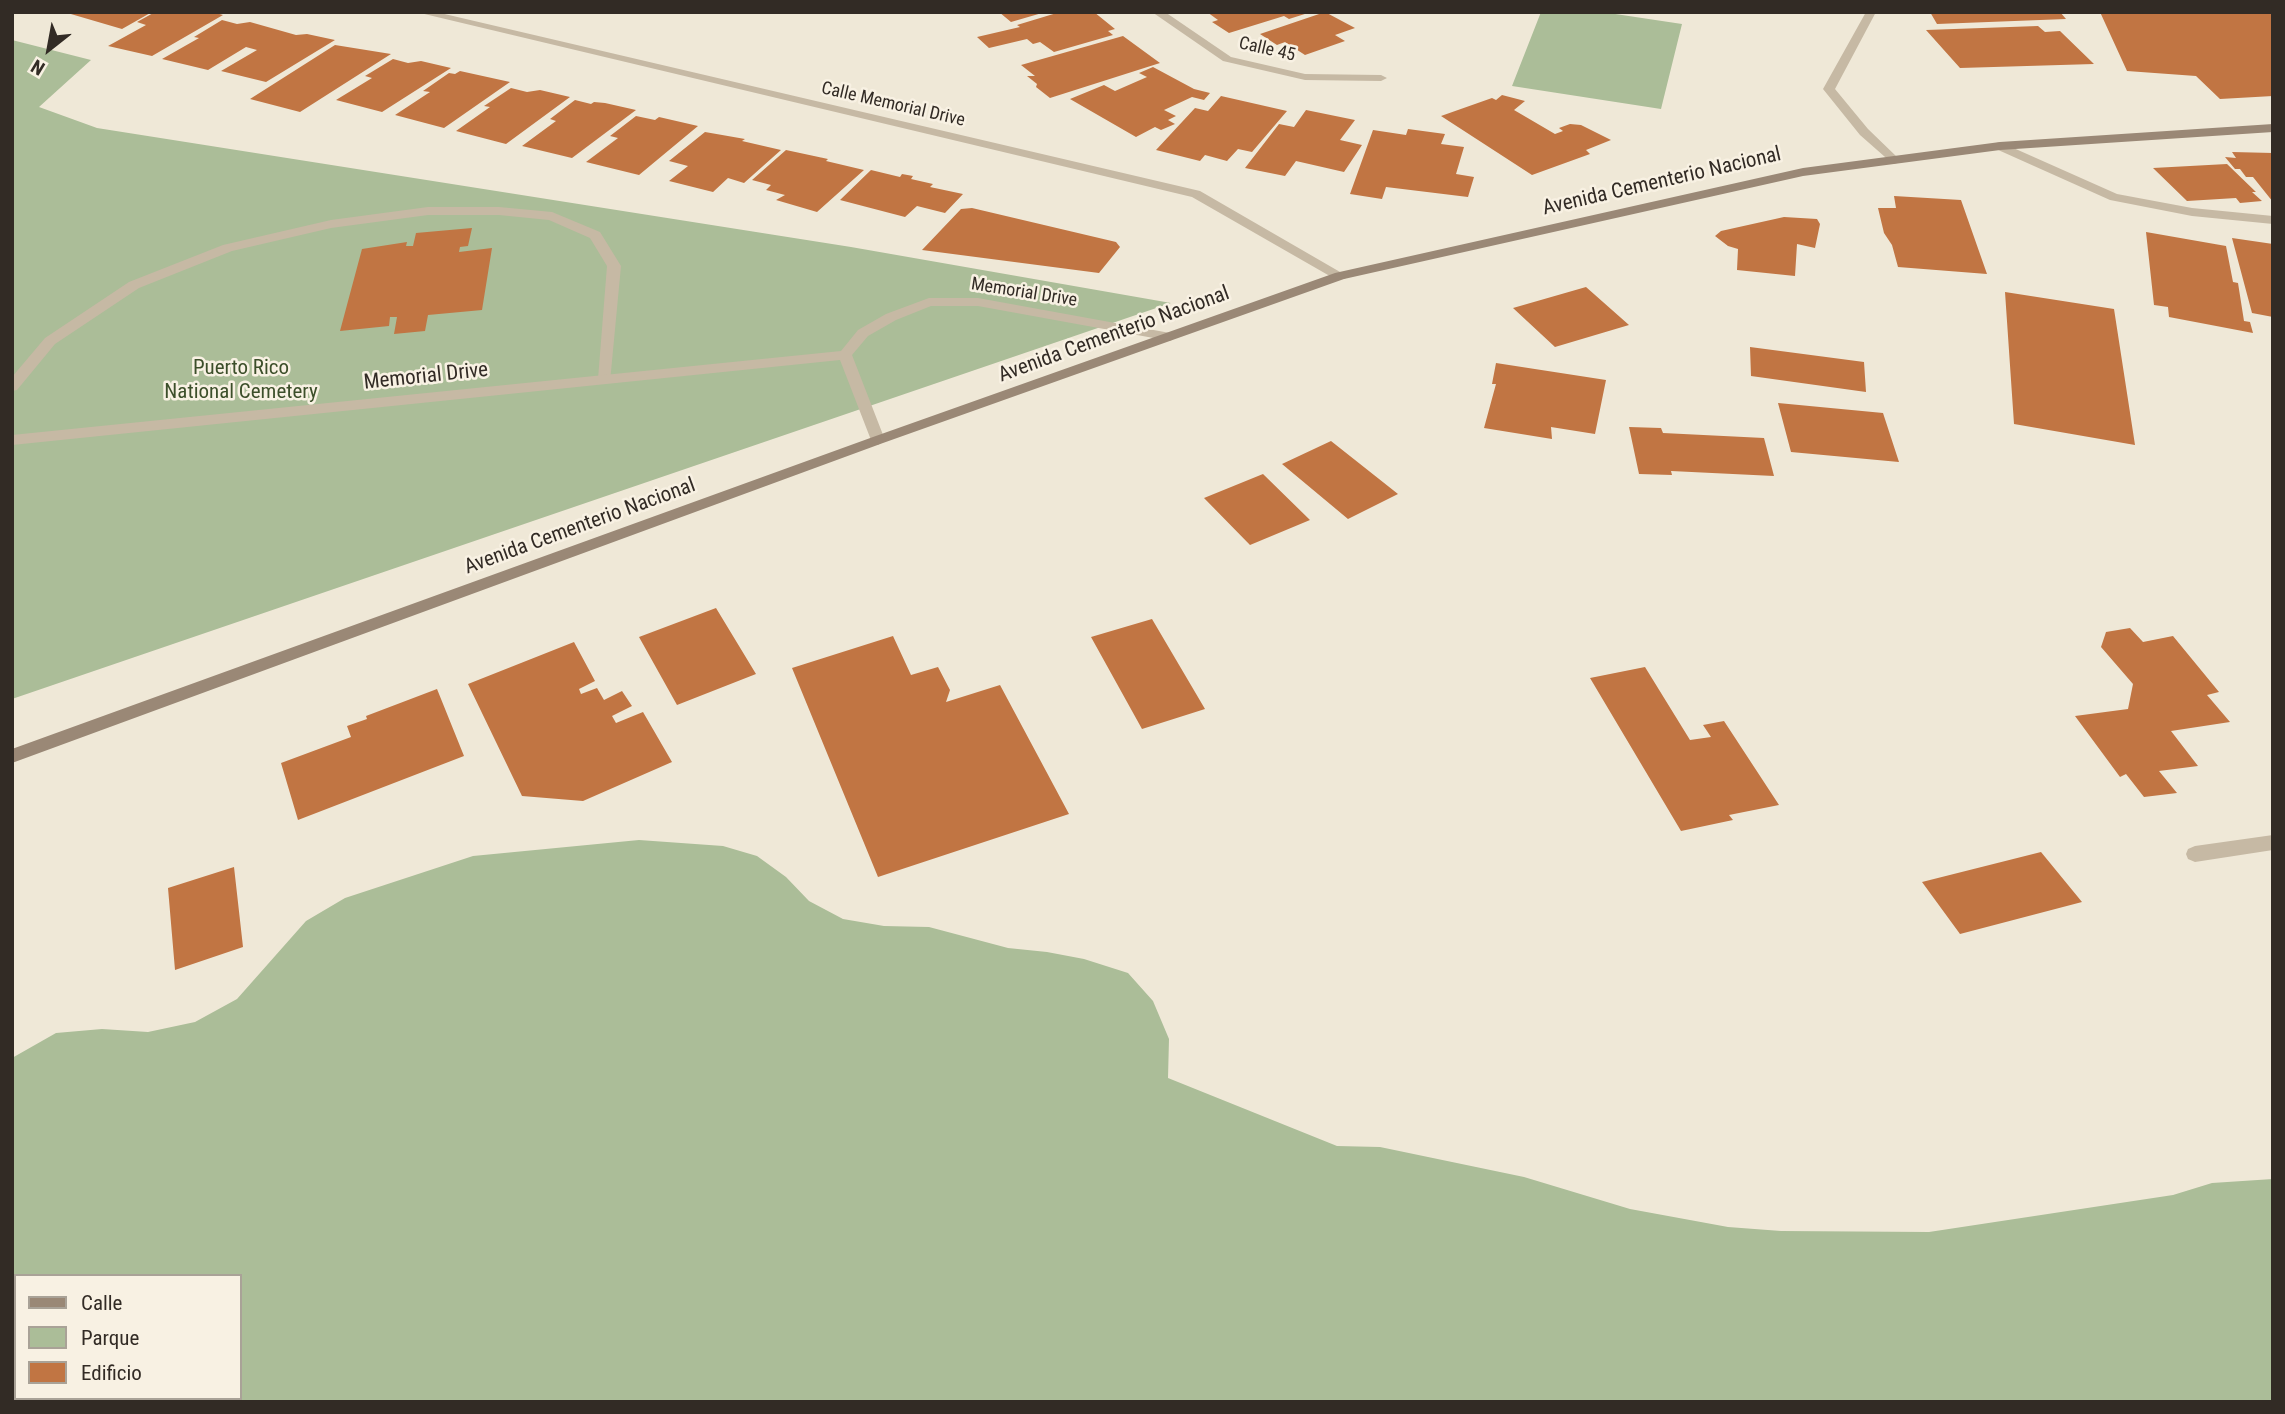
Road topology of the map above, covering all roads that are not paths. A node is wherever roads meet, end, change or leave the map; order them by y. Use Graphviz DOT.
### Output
graph roads {
  1 [pos="422,12"];
  2 [pos="1157,12"];
  3 [pos="1871,12"];
  4 [pos="1381,78"];
  5 [pos="2273,128"];
  6 [pos="2000,146"];
  7 [pos="1893,160"];
  8 [pos="2273,220"];
  9 [pos="1340,276"];
  10 [pos="1170,337"];
  11 [pos="845,355"];
  12 [pos="605,379"];
  13 [pos="12,387"];
  14 [pos="12,440"];
  15 [pos="878,440"];
  16 [pos="12,756"];
  17 [pos="2273,842"];
  18 [pos="2195,854"];
  1 -- 9 [label="street, Calle Memorial Drive"];
  2 -- 4 [label="street, Calle 45"];
  3 -- 7 [label="street"];
  5 -- 6 [label="street, Avenida Cementerio Nacional"];
  6 -- 7 [label="street, Avenida Cementerio Nacional"];
  6 -- 8 [label="street"];
  7 -- 9 [label="street, Avenida Cementerio Nacional"];
  9 -- 10 [label="street, Avenida Cementerio Nacional"];
  10 -- 11 [label="street, Memorial Drive"];
  10 -- 15 [label="street, Avenida Cementerio Nacional"];
  11 -- 12 [label="street, Memorial Drive"];
  11 -- 15 [label="street"];
  12 -- 13 [label="street"];
  12 -- 14 [label="street, Memorial Drive"];
  15 -- 16 [label="street, Avenida Cementerio Nacional"];
  17 -- 18 [label="street"];
}
